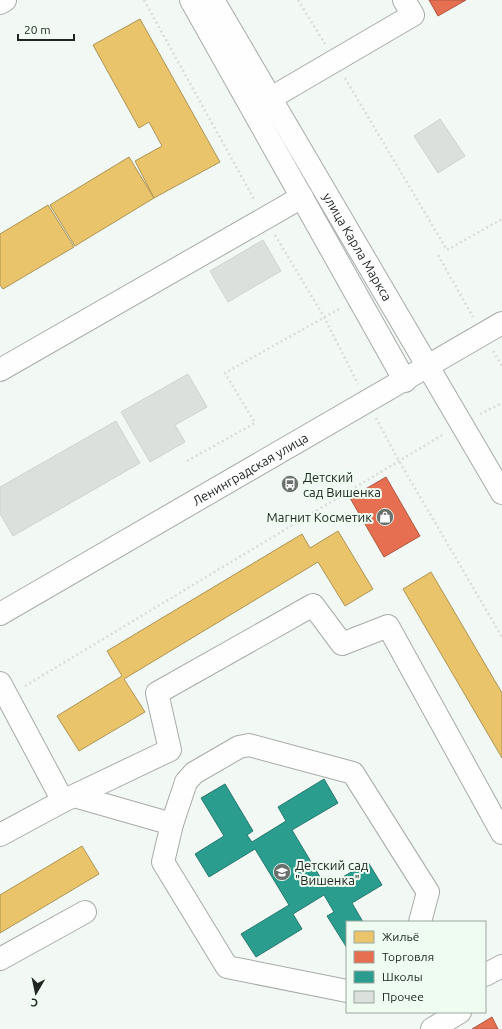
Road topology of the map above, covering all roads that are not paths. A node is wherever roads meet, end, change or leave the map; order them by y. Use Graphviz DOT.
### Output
graph roads {
  1 [pos="5,0"];
  2 [pos="191,0"];
  3 [pos="213,0"];
  4 [pos="404,0"];
  5 [pos="0,3"];
  6 [pos="271,98"];
  7 [pos="302,197"];
  8 [pos="492,330"];
  9 [pos="428,367"];
  10 [pos="0,370"];
  11 [pos="405,381"];
  12 [pos="502,493"];
  13 [pos="0,615"];
  14 [pos="4,690"];
  15 [pos="68,798"];
  16 [pos="172,824"];
  17 [pos="502,834"];
  18 [pos="0,835"];
  19 [pos="85,912"];
  20 [pos="420,921"];
  21 [pos="0,959"];
  22 [pos="502,966"];
  23 [pos="486,974"];
  24 [pos="346,991"];
  25 [pos="458,1013"];
  26 [pos="432,1029"];
  1 -- 5 [label="street"];
  2 -- 7 [label="street, улица Карла Маркса"];
  3 -- 6 [label="street, улица Карла Маркса"];
  4 -- 6 [label="street"];
  6 -- 9 [label="street, улица Карла Маркса"];
  7 -- 10 [label="street"];
  7 -- 11 [label="street, улица Карла Маркса"];
  8 -- 9 [label="street"];
  9 -- 11 [label="street"];
  9 -- 12 [label="street, улица Карла Маркса"];
  11 -- 13 [label="street, Ленинградская улица"];
  14 -- 15 [label="street"];
  15 -- 16 [label="street"];
  15 -- 17 [label="street"];
  15 -- 18 [label="street"];
  16 -- 20 [label="street"];
  16 -- 24 [label="street"];
  19 -- 21 [label="street"];
  22 -- 23 [label="street"];
  25 -- 26 [label="street"];
}
